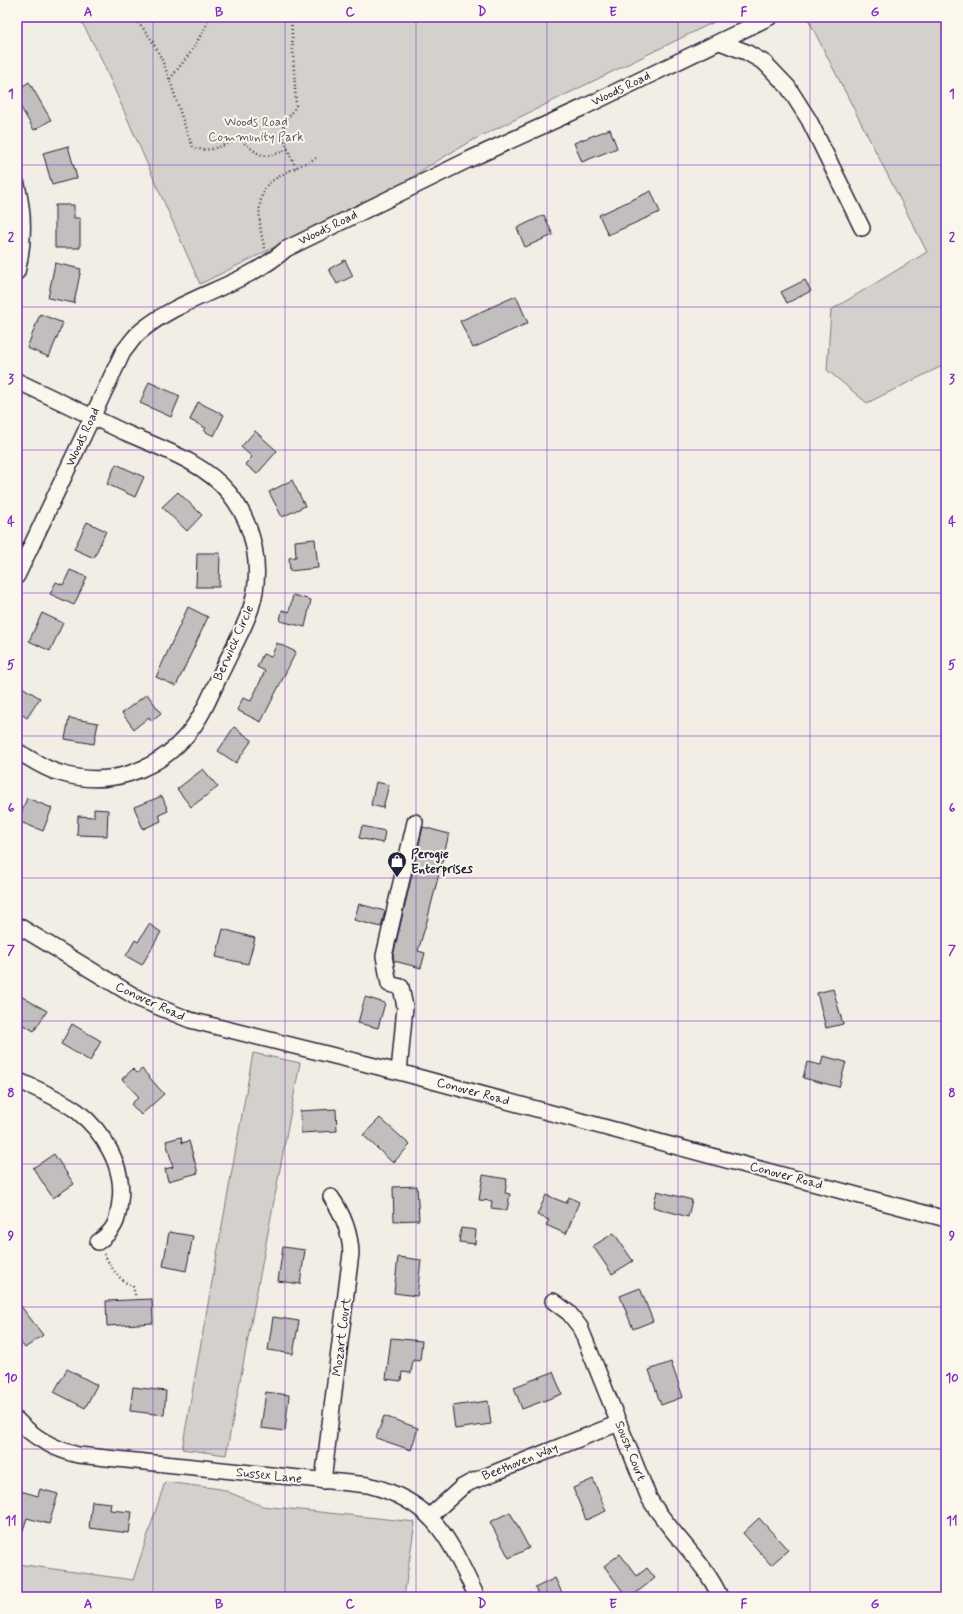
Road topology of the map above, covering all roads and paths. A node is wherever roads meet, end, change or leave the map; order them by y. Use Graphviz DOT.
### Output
graph roads {
  1 [pos="132,17"];
  2 [pos="291,17"];
  3 [pos="770,17"];
  4 [pos="210,21"];
  5 [pos="720,42"];
  6 [pos="170,79"];
  7 [pos="288,149"];
  8 [pos="316,158"];
  9 [pos="296,168"];
  10 [pos="17,185"];
  11 [pos="862,228"];
  12 [pos="271,262"];
  13 [pos="17,272"];
  14 [pos="17,381"];
  15 [pos="92,417"];
  16 [pos="17,576"];
  17 [pos="17,751"];
  18 [pos="415,822"];
  19 [pos="17,925"];
  20 [pos="399,1072"];
  21 [pos="17,1080"];
  22 [pos="331,1197"];
  23 [pos="946,1219"];
  24 [pos="98,1242"];
  25 [pos="136,1298"];
  26 [pos="553,1301"];
  27 [pos="17,1420"];
  28 [pos="619,1423"];
  29 [pos="323,1481"];
  30 [pos="430,1516"];
  31 [pos="477,1597"];
  32 [pos="720,1597"];
  1 -- 6 [label="path"];
  2 -- 7 [label="path"];
  3 -- 5 [label="street, Woods Road"];
  4 -- 6 [label="path"];
  5 -- 11 [label="street"];
  5 -- 12 [label="street, Woods Road"];
  6 -- 7 [label="path"];
  7 -- 9 [label="path"];
  8 -- 9 [label="path"];
  9 -- 12 [label="path"];
  10 -- 13 [label="street"];
  12 -- 15 [label="street, Woods Road"];
  14 -- 15 [label="street, Berwick Circle"];
  15 -- 16 [label="street, Woods Road"];
  15 -- 17 [label="street, Berwick Circle"];
  18 -- 20 [label="street"];
  19 -- 20 [label="street, Conover Road"];
  20 -- 23 [label="street, Conover Road"];
  21 -- 24 [label="street"];
  22 -- 29 [label="street, Mozart Court"];
  24 -- 25 [label="path"];
  26 -- 28 [label="street, Sousa Court"];
  27 -- 29 [label="street, Sussex Lane"];
  28 -- 30 [label="street, Beethoven Way"];
  28 -- 32 [label="street, Sousa Court"];
  29 -- 30 [label="street, Sussex Lane"];
  30 -- 31 [label="street, Sussex Lane"];
}
